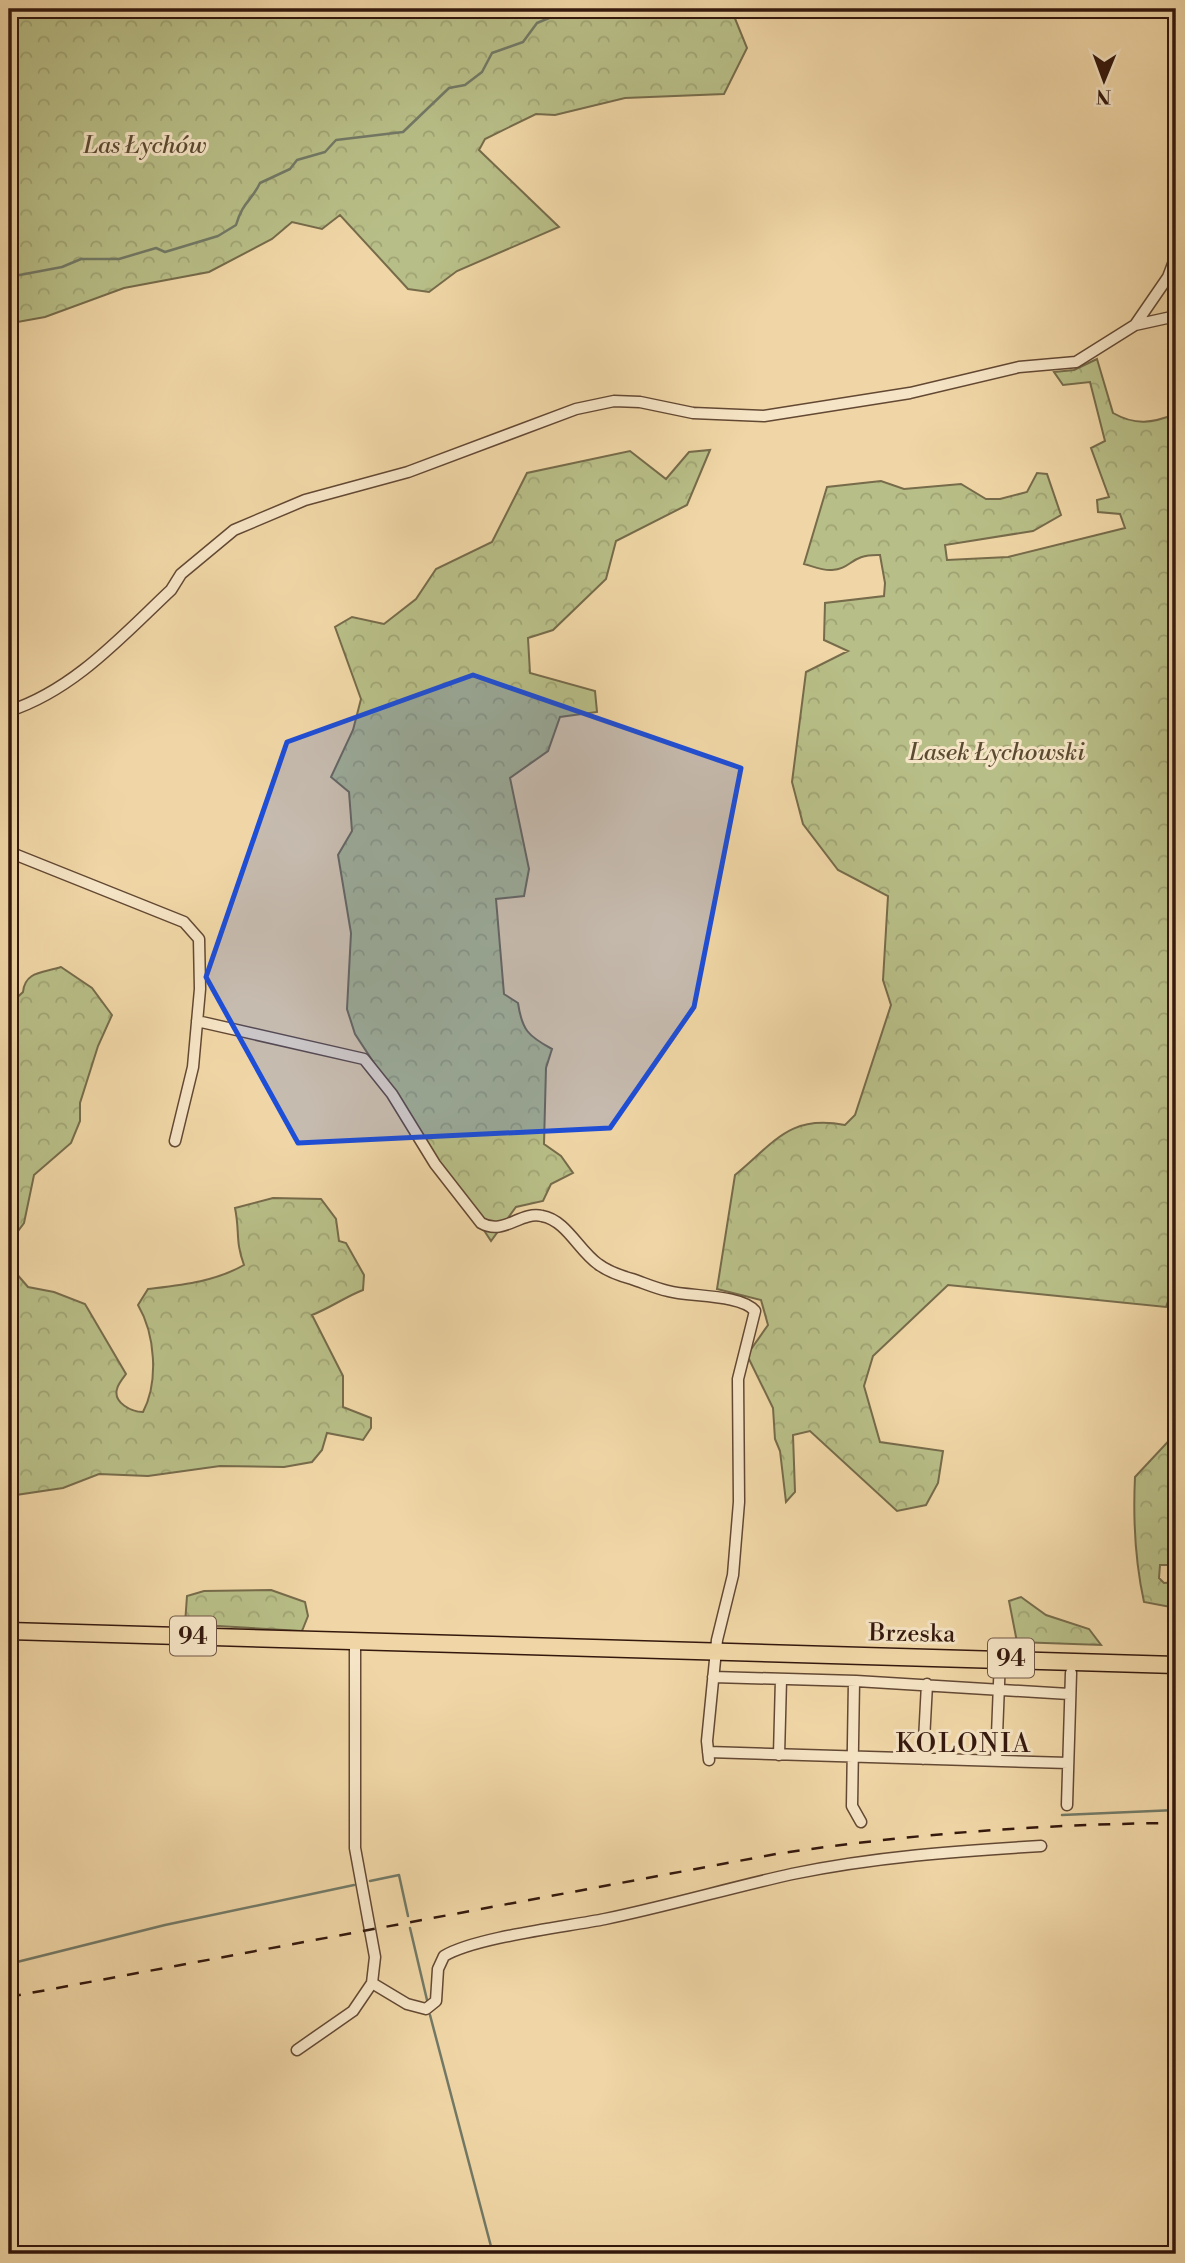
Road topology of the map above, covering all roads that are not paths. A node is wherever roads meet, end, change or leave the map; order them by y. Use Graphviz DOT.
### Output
graph roads {
  1 [pos="1175,258"];
  2 [pos="1176,316"];
  3 [pos="1135,325"];
  4 [pos="9,711"];
  5 [pos="9,852"];
  6 [pos="197,1021"];
  7 [pos="175,1141"];
  8 [pos="9,1631"];
  9 [pos="355,1641"];
  10 [pos="716,1650"];
  11 [pos="1176,1656"];
  12 [pos="1000,1658"];
  13 [pos="1106,1660"];
  14 [pos="1176,1665"];
  15 [pos="1071,1673"];
  16 [pos="713,1678"];
  17 [pos="781,1679"];
  18 [pos="855,1681"];
  19 [pos="927,1684"];
  20 [pos="999,1689"];
  21 [pos="1069,1694"];
  22 [pos="779,1755"];
  23 [pos="853,1757"];
  24 [pos="923,1759"];
  25 [pos="996,1761"];
  26 [pos="1068,1763"];
  27 [pos="1067,1805"];
  28 [pos="861,1822"];
  29 [pos="1041,1846"];
  30 [pos="372,1983"];
  31 [pos="298,2050"];
  1 -- 3 [label="street"];
  2 -- 3 [label="street"];
  3 -- 4 [label="street"];
  5 -- 6 [label="street"];
  6 -- 7 [label="street"];
  6 -- 10 [label="street"];
  8 -- 9 [label="main road, 94"];
  9 -- 10 [label="main road, Brzeska / 94"];
  9 -- 30 [label="street"];
  10 -- 12 [label="main road, Brzeska / 94"];
  10 -- 16 [label="street"];
  11 -- 13 [label="main road, Brzeska / 94"];
  12 -- 13 [label="main road, Brzeska / 94"];
  12 -- 20 [label="street"];
  13 -- 14 [label="main road, Brzeska / 94"];
  15 -- 21 [label="street"];
  16 -- 17 [label="street"];
  16 -- 22 [label="street"];
  17 -- 18 [label="street"];
  17 -- 22 [label="street"];
  18 -- 19 [label="street"];
  18 -- 23 [label="street"];
  19 -- 20 [label="street"];
  19 -- 24 [label="street"];
  20 -- 21 [label="street"];
  20 -- 25 [label="street"];
  21 -- 26 [label="street"];
  22 -- 23 [label="street"];
  23 -- 24 [label="street"];
  23 -- 28 [label="street"];
  24 -- 25 [label="street"];
  25 -- 26 [label="street"];
  26 -- 27 [label="street"];
  29 -- 30 [label="street"];
  30 -- 31 [label="street"];
}
